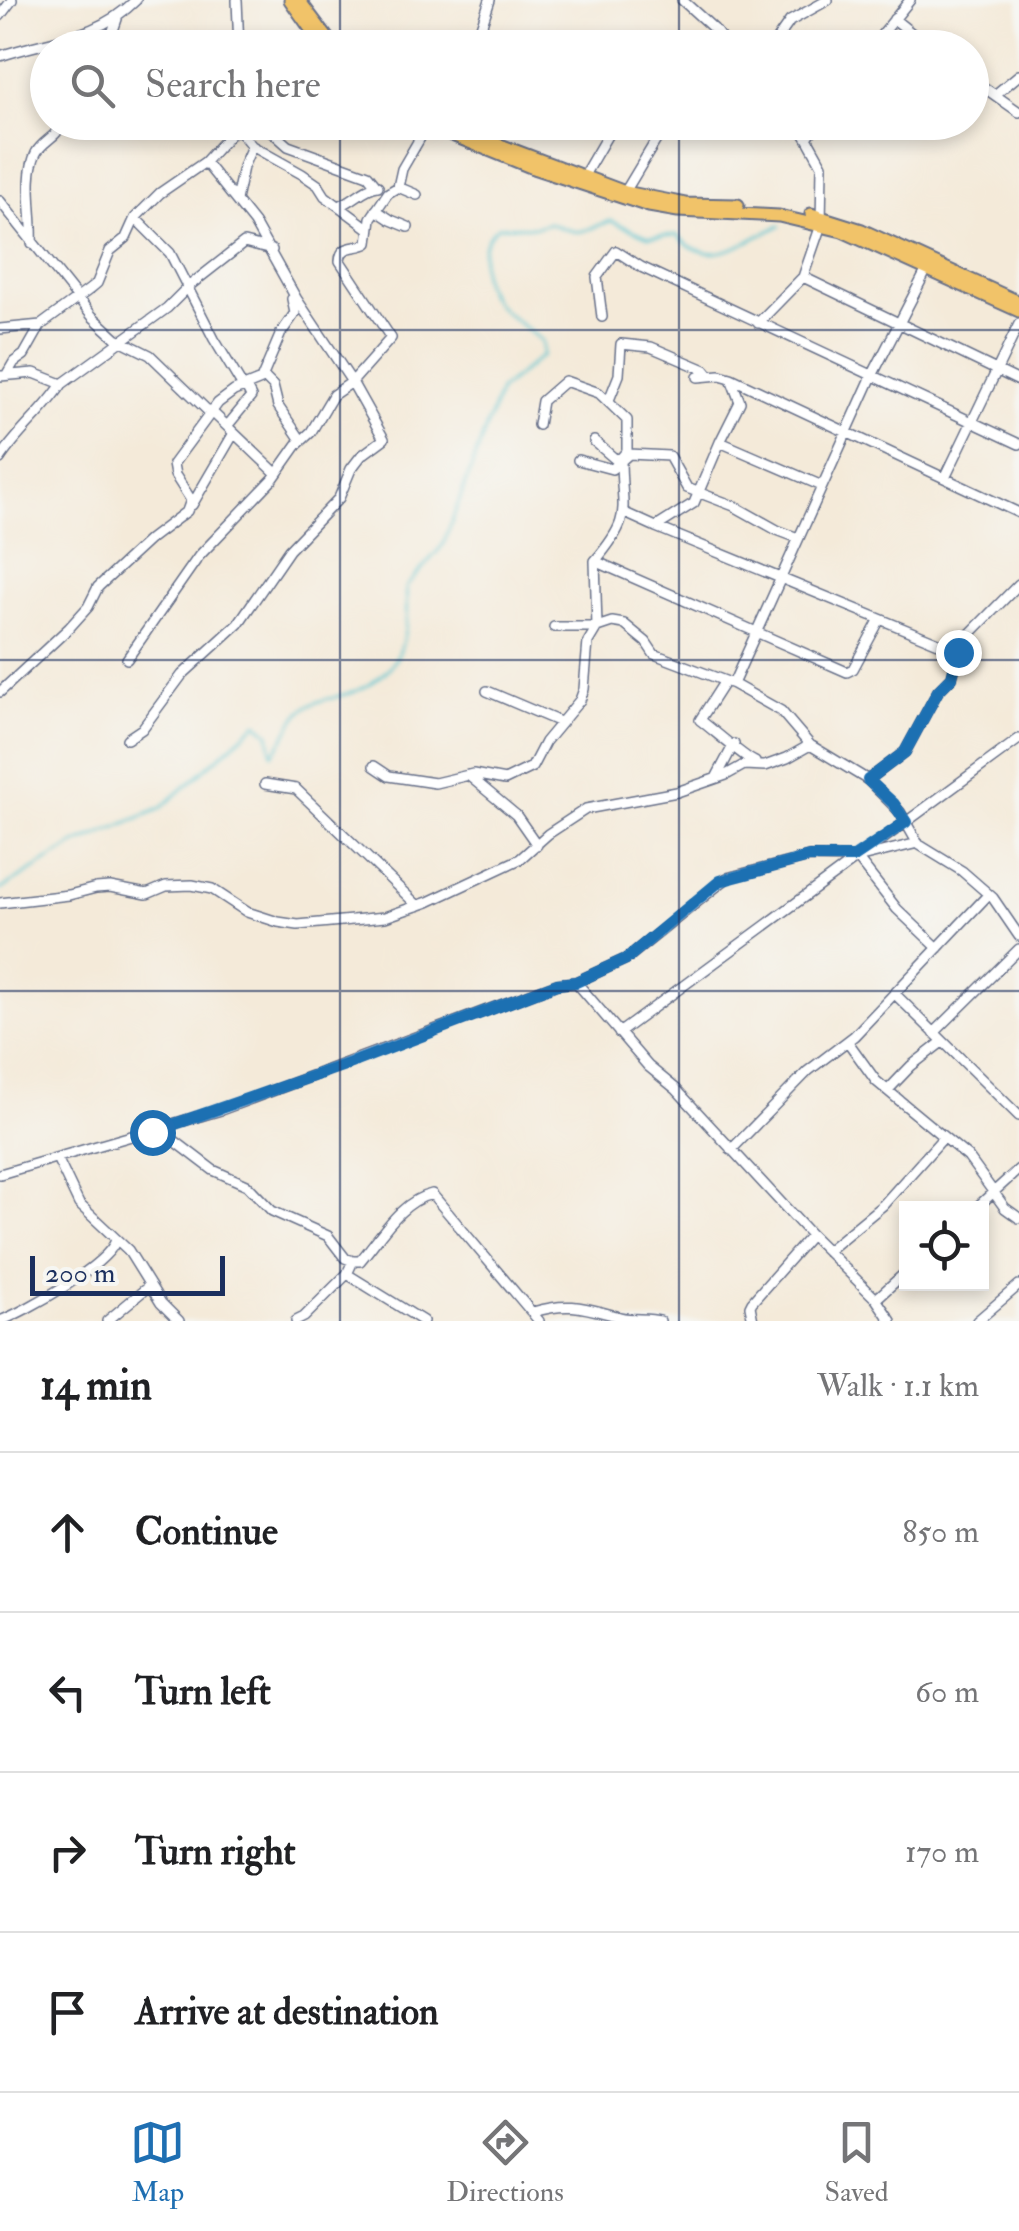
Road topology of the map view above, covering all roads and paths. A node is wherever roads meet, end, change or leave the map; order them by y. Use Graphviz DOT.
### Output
graph roads {
  1 [pos="12,0"];
  2 [pos="136,0"];
  3 [pos="236,0"];
  4 [pos="290,0"];
  5 [pos="299,0"];
  6 [pos="490,0"];
  7 [pos="682,0"];
  8 [pos="828,0"];
  9 [pos="910,0"];
  10 [pos="0,16"];
  11 [pos="118,17"];
  12 [pos="894,19"];
  13 [pos="94,30"];
  14 [pos="113,30"];
  15 [pos="238,30"];
  16 [pos="310,30"];
  17 [pos="322,30"];
  18 [pos="480,30"];
  19 [pos="715,30"];
  20 [pos="784,30"];
  21 [pos="885,30"];
  22 [pos="908,30"];
  23 [pos="30,46"];
  24 [pos="0,56"];
  25 [pos="1019,75"];
  26 [pos="989,90"];
  27 [pos="996,94"];
  28 [pos="1019,112"];
  29 [pos="47,140"];
  30 [pos="226,140"];
  31 [pos="250,140"];
  32 [pos="281,140"];
  33 [pos="419,140"];
  34 [pos="467,140"];
  35 [pos="475,140"];
  36 [pos="605,140"];
  37 [pos="657,140"];
  38 [pos="808,140"];
  39 [pos="254,146"];
  40 [pos="288,146"];
  41 [pos="206,162"];
  42 [pos="583,177"];
  43 [pos="376,185"];
  44 [pos="398,188"];
  45 [pos="625,192"];
  46 [pos="388,193"];
  47 [pos="417,195"];
  48 [pos="236,200"];
  49 [pos="0,202"];
  50 [pos="339,206"];
  51 [pos="376,210"];
  52 [pos="135,218"];
  53 [pos="822,221"];
  54 [pos="408,227"];
  55 [pos="368,228"];
  56 [pos="32,244"];
  57 [pos="272,250"];
  58 [pos="927,268"];
  59 [pos="802,278"];
  60 [pos="189,286"];
  61 [pos="77,298"];
  62 [pos="296,298"];
  63 [pos="1019,302"];
  64 [pos="1019,310"];
  65 [pos="602,317"];
  66 [pos="758,323"];
  67 [pos="900,323"];
  68 [pos="1019,324"];
  69 [pos="41,325"];
  70 [pos="0,329"];
  71 [pos="123,341"];
  72 [pos="338,361"];
  73 [pos="361,369"];
  74 [pos="997,370"];
  75 [pos="4,375"];
  76 [pos="264,376"];
  77 [pos="872,376"];
  78 [pos="730,378"];
  79 [pos="1019,380"];
  80 [pos="352,382"];
  81 [pos="62,384"];
  82 [pos="244,387"];
  83 [pos="609,400"];
  84 [pos="210,411"];
  85 [pos="972,423"];
  86 [pos="538,424"];
  87 [pos="231,429"];
  88 [pos="849,432"];
  89 [pos="302,440"];
  90 [pos="594,442"];
  91 [pos="720,442"];
  92 [pos="1019,444"];
  93 [pos="2,451"];
  94 [pos="621,458"];
  95 [pos="578,460"];
  96 [pos="276,473"];
  97 [pos="945,478"];
  98 [pos="822,486"];
  99 [pos="699,495"];
  100 [pos="192,505"];
  101 [pos="625,512"];
  102 [pos="1019,514"];
  103 [pos="656,527"];
  104 [pos="798,538"];
  105 [pos="595,560"];
  106 [pos="780,578"];
  107 [pos="1019,584"];
  108 [pos="880,619"];
  109 [pos="599,623"];
  110 [pos="554,626"];
  111 [pos="756,634"];
  112 [pos="958,652"];
  113 [pos="127,658"];
  114 [pos="729,683"];
  115 [pos="487,691"];
  116 [pos="0,692"];
  117 [pos="560,722"];
  118 [pos="127,739"];
  119 [pos="1019,739"];
  120 [pos="734,744"];
  121 [pos="810,746"];
  122 [pos="374,766"];
  123 [pos="765,766"];
  124 [pos="468,775"];
  125 [pos="716,778"];
  126 [pos="868,780"];
  127 [pos="265,784"];
  128 [pos="906,822"];
  129 [pos="918,843"];
  130 [pos="537,845"];
  131 [pos="856,858"];
  132 [pos="988,895"];
  133 [pos="0,903"];
  134 [pos="418,906"];
  135 [pos="1019,936"];
  136 [pos="938,948"];
  137 [pos="1019,949"];
  138 [pos="576,982"];
  139 [pos="895,994"];
  140 [pos="619,1033"];
  141 [pos="934,1033"];
  142 [pos="848,1042"];
  143 [pos="942,1042"];
  144 [pos="888,1090"];
  145 [pos="1019,1116"];
  146 [pos="152,1132"];
  147 [pos="942,1139"];
  148 [pos="731,1150"];
  149 [pos="57,1158"];
  150 [pos="1019,1169"];
  151 [pos="0,1174"];
  152 [pos="993,1192"];
  153 [pos="983,1201"];
  154 [pos="1019,1218"];
  155 [pos="811,1235"];
  156 [pos="116,1240"];
  157 [pos="827,1251"];
  158 [pos="353,1262"];
  159 [pos="347,1274"];
  160 [pos="899,1280"];
  161 [pos="1019,1285"];
  162 [pos="149,1286"];
  163 [pos="878,1304"];
  164 [pos="536,1316"];
  165 [pos="874,1319"];
  166 [pos="6,1320"];
  167 [pos="107,1321"];
  168 [pos="179,1321"];
  169 [pos="296,1321"];
  170 [pos="423,1321"];
  171 [pos="660,1321"];
  172 [pos="753,1321"];
  173 [pos="891,1321"];
  174 [pos="977,1321"];
  1 -- 10 [label="street"];
  2 -- 11 [label="street"];
  3 -- 15 [label="street"];
  4 -- 16 [label="main road"];
  5 -- 17 [label="main road"];
  6 -- 18 [label="street"];
  7 -- 19 [label="street"];
  8 -- 20 [label="street"];
  9 -- 12 [label="street"];
  11 -- 13 [label="street"];
  11 -- 14 [label="street"];
  12 -- 21 [label="street"];
  12 -- 22 [label="street"];
  23 -- 24 [label="street"];
  25 -- 27 [label="street"];
  26 -- 27 [label="street"];
  27 -- 28 [label="street"];
  29 -- 56 [label="street"];
  30 -- 41 [label="street"];
  31 -- 39 [label="street"];
  32 -- 40 [label="street"];
  33 -- 44 [label="street"];
  34 -- 53 [label="main road"];
  35 -- 42 [label="main road"];
  36 -- 42 [label="street"];
  37 -- 45 [label="street"];
  38 -- 53 [label="street"];
  39 -- 40 [label="street"];
  39 -- 48 [label="street"];
  39 -- 50 [label="street"];
  40 -- 43 [label="street"];
  41 -- 48 [label="street"];
  41 -- 52 [label="street"];
  42 -- 45 [label="main road"];
  43 -- 46 [label="street"];
  43 -- 50 [label="street"];
  44 -- 46 [label="street"];
  44 -- 47 [label="street"];
  45 -- 53 [label="main road"];
  46 -- 51 [label="street"];
  48 -- 57 [label="street"];
  49 -- 56 [label="street"];
  50 -- 55 [label="street"];
  51 -- 54 [label="street"];
  51 -- 55 [label="street"];
  52 -- 60 [label="street"];
  52 -- 61 [label="street"];
  53 -- 58 [label="main road"];
  53 -- 59 [label="street"];
  53 -- 63 [label="main road"];
  55 -- 73 [label="street"];
  56 -- 61 [label="street"];
  57 -- 60 [label="street"];
  57 -- 62 [label="street"];
  58 -- 64 [label="main road"];
  58 -- 67 [label="street"];
  59 -- 66 [label="street"];
  59 -- 67 [label="street"];
  60 -- 71 [label="street"];
  60 -- 82 [label="street"];
  61 -- 69 [label="street"];
  61 -- 71 [label="street"];
  62 -- 72 [label="street"];
  62 -- 76 [label="street"];
  65 -- 66 [label="street"];
  66 -- 77 [label="street"];
  67 -- 74 [label="street"];
  67 -- 77 [label="street"];
  68 -- 74 [label="street"];
  69 -- 70 [label="street"];
  69 -- 75 [label="street"];
  71 -- 81 [label="street"];
  71 -- 84 [label="street"];
  72 -- 73 [label="street"];
  72 -- 80 [label="street"];
  73 -- 80 [label="street"];
  74 -- 79 [label="street"];
  74 -- 85 [label="street"];
  75 -- 81 [label="street"];
  76 -- 82 [label="street"];
  76 -- 89 [label="street"];
  77 -- 85 [label="street"];
  77 -- 88 [label="street"];
  78 -- 83 [label="street"];
  78 -- 88 [label="street"];
  78 -- 91 [label="street"];
  80 -- 89 [label="street"];
  80 -- 118 [label="street"];
  81 -- 93 [label="street"];
  82 -- 84 [label="street"];
  82 -- 87 [label="street"];
  83 -- 86 [label="street"];
  83 -- 94 [label="street"];
  84 -- 87 [label="street"];
  84 -- 100 [label="street"];
  85 -- 92 [label="street"];
  85 -- 97 [label="street"];
  87 -- 96 [label="street"];
  87 -- 100 [label="street"];
  88 -- 97 [label="street"];
  88 -- 98 [label="street"];
  89 -- 96 [label="street"];
  90 -- 94 [label="street"];
  91 -- 98 [label="street"];
  91 -- 99 [label="street"];
  94 -- 95 [label="street"];
  94 -- 99 [label="street"];
  94 -- 101 [label="street"];
  96 -- 113 [label="street"];
  97 -- 102 [label="street"];
  98 -- 104 [label="street"];
  99 -- 103 [label="street"];
  99 -- 104 [label="street"];
  100 -- 116 [label="street"];
  101 -- 103 [label="street"];
  101 -- 105 [label="street"];
  103 -- 106 [label="street"];
  104 -- 106 [label="street"];
  105 -- 109 [label="street"];
  105 -- 111 [label="street"];
  106 -- 108 [label="street"];
  106 -- 111 [label="street"];
  107 -- 112 [label="street"];
  108 -- 111 [label="street"];
  108 -- 112 [label="street"];
  109 -- 110 [label="street"];
  109 -- 114 [label="street"];
  109 -- 117 [label="street"];
  111 -- 114 [label="street"];
  112 -- 126 [label="street"];
  114 -- 120 [label="street"];
  114 -- 121 [label="street"];
  115 -- 117 [label="street"];
  117 -- 124 [label="street"];
  119 -- 128 [label="street"];
  120 -- 123 [label="street"];
  120 -- 125 [label="street"];
  121 -- 123 [label="street"];
  121 -- 126 [label="street"];
  122 -- 124 [label="street"];
  123 -- 125 [label="street"];
  124 -- 130 [label="street"];
  125 -- 130 [label="street"];
  126 -- 128 [label="street"];
  127 -- 134 [label="street"];
  128 -- 129 [label="street"];
  128 -- 131 [label="street"];
  129 -- 131 [label="street"];
  129 -- 132 [label="street"];
  130 -- 134 [label="street"];
  131 -- 136 [label="street"];
  131 -- 138 [label="street"];
  131 -- 140 [label="street"];
  132 -- 135 [label="street"];
  132 -- 136 [label="street"];
  133 -- 134 [label="street"];
  136 -- 139 [label="street"];
  137 -- 141 [label="street"];
  138 -- 140 [label="street"];
  138 -- 146 [label="street"];
  139 -- 141 [label="street"];
  139 -- 148 [label="street"];
  140 -- 148 [label="street"];
  141 -- 143 [label="street"];
  142 -- 144 [label="street"];
  143 -- 144 [label="street"];
  143 -- 145 [label="street"];
  144 -- 147 [label="street"];
  146 -- 149 [label="street"];
  146 -- 158 [label="street"];
  147 -- 152 [label="street"];
  147 -- 157 [label="street"];
  148 -- 155 [label="street"];
  149 -- 151 [label="street"];
  149 -- 156 [label="street"];
  150 -- 152 [label="street"];
  152 -- 153 [label="street"];
  152 -- 154 [label="street"];
  155 -- 157 [label="street"];
  155 -- 172 [label="street"];
  156 -- 162 [label="street"];
  156 -- 166 [label="street"];
  157 -- 163 [label="street"];
  158 -- 159 [label="street"];
  158 -- 164 [label="street"];
  159 -- 169 [label="street"];
  159 -- 170 [label="street"];
  160 -- 163 [label="street"];
  161 -- 174 [label="street"];
  162 -- 167 [label="street"];
  162 -- 168 [label="street"];
  163 -- 165 [label="street"];
  163 -- 173 [label="street"];
  164 -- 171 [label="street"];
}
